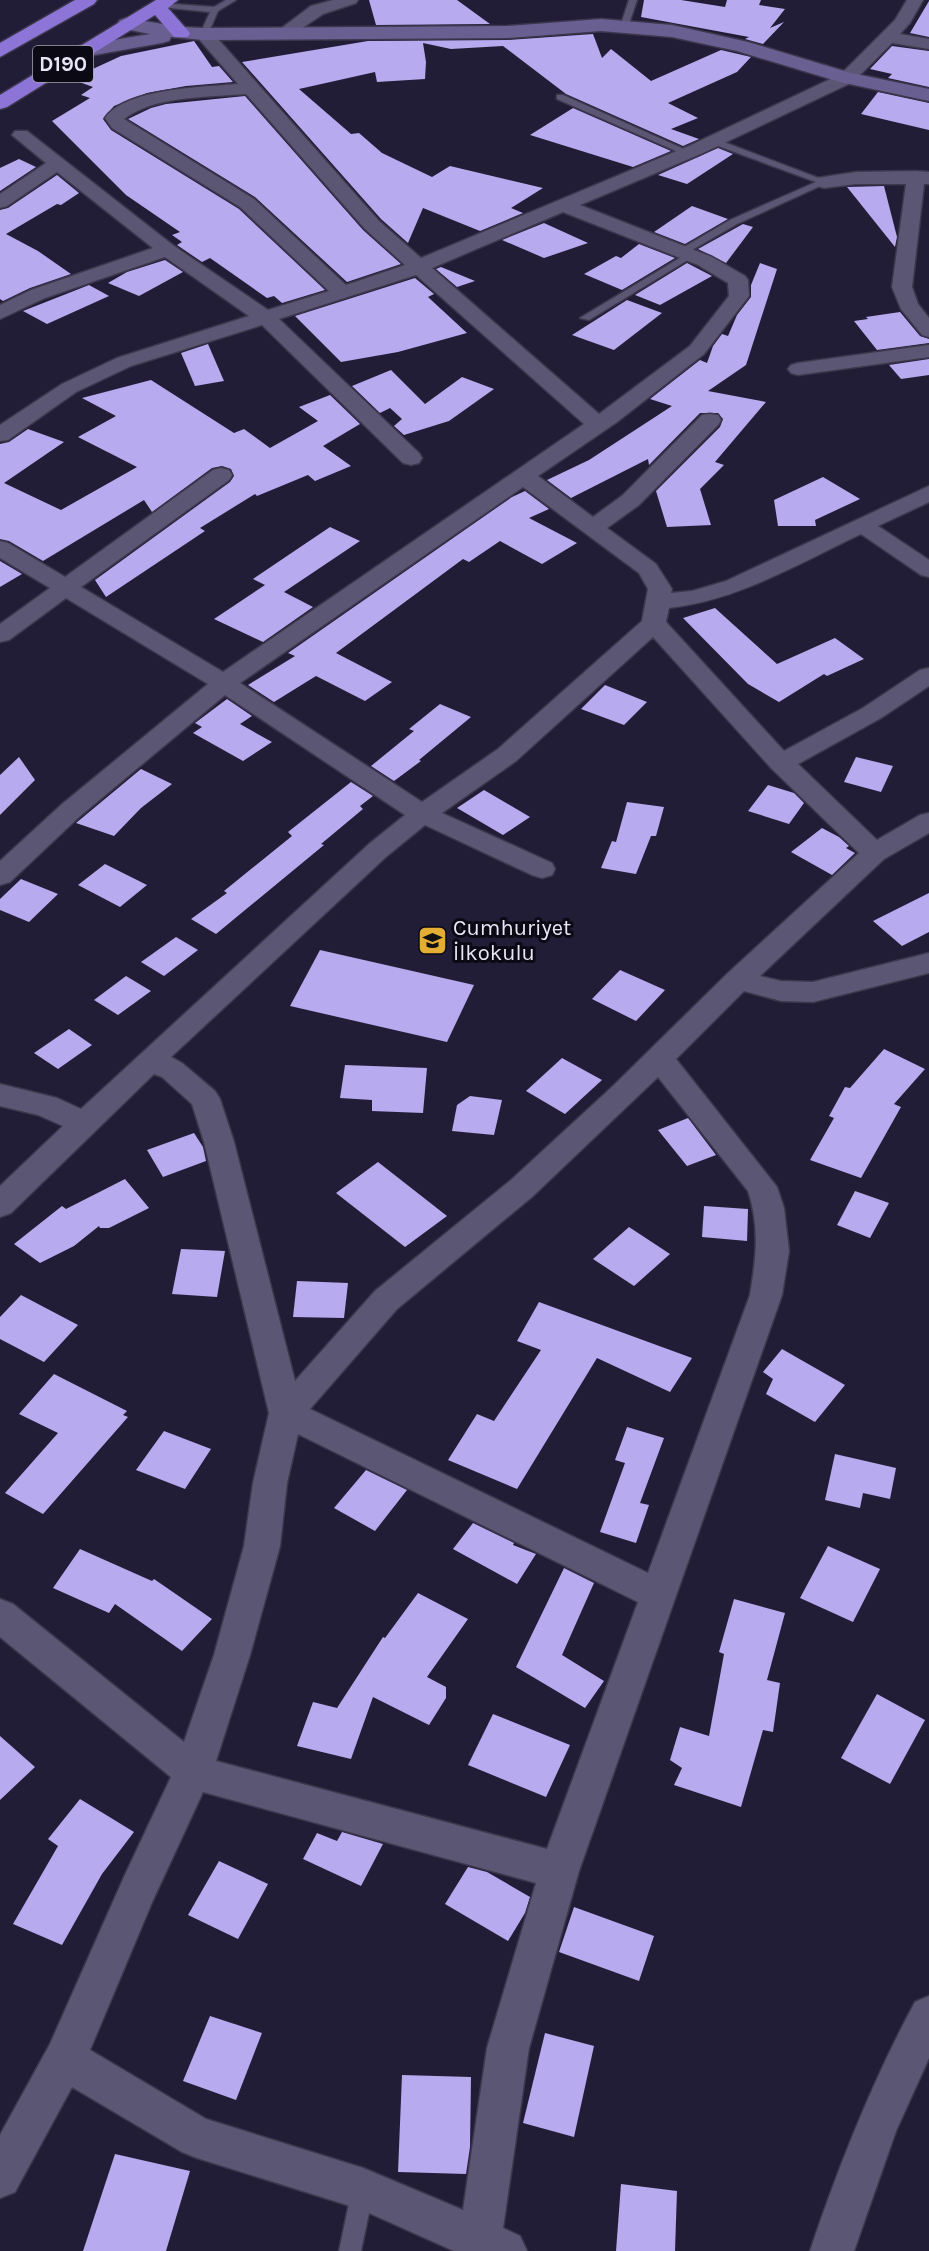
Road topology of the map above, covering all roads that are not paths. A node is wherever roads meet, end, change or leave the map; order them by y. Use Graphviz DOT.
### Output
graph roads {
  1 [pos="232,0"];
  2 [pos="350,0"];
  3 [pos="633,0"];
  4 [pos="915,0"];
  5 [pos="162,4"];
  6 [pos="215,10"];
  7 [pos="94,11"];
  8 [pos="126,24"];
  9 [pos="624,27"];
  10 [pos="181,33"];
  11 [pos="283,33"];
  12 [pos="204,34"];
  13 [pos="887,37"];
  14 [pos="929,44"];
  15 [pos="0,51"];
  16 [pos="83,51"];
  17 [pos="847,78"];
  18 [pos="250,88"];
  19 [pos="929,95"];
  20 [pos="560,97"];
  21 [pos="4,98"];
  22 [pos="21,135"];
  23 [pos="713,141"];
  24 [pos="688,153"];
  25 [pos="57,164"];
  26 [pos="922,177"];
  27 [pos="824,182"];
  28 [pos="0,202"];
  29 [pos="562,205"];
  30 [pos="167,250"];
  31 [pos="686,254"];
  32 [pos="417,267"];
  33 [pos="343,293"];
  34 [pos="0,312"];
  35 [pos="266,318"];
  36 [pos="585,318"];
  37 [pos="929,331"];
  38 [pos="929,351"];
  39 [pos="798,369"];
  40 [pos="0,412"];
  41 [pos="24,419"];
  42 [pos="710,420"];
  43 [pos="598,425"];
  44 [pos="0,435"];
  45 [pos="411,458"];
  46 [pos="221,475"];
  47 [pos="523,476"];
  48 [pos="929,494"];
  49 [pos="862,525"];
  50 [pos="592,528"];
  51 [pos="0,548"];
  52 [pos="929,570"];
  53 [pos="65,586"];
  54 [pos="656,612"];
  55 [pos="0,635"];
  56 [pos="929,675"];
  57 [pos="224,683"];
  58 [pos="781,763"];
  59 [pos="422,814"];
  60 [pos="929,820"];
  61 [pos="875,853"];
  62 [pos="542,868"];
  63 [pos="0,876"];
  64 [pos="929,963"];
  65 [pos="738,980"];
  66 [pos="659,1059"];
  67 [pos="150,1060"];
  68 [pos="0,1095"];
  69 [pos="84,1123"];
  70 [pos="0,1205"];
  71 [pos="286,1413"];
  72 [pos="658,1595"];
  73 [pos="0,1615"];
  74 [pos="193,1772"];
  75 [pos="559,1871"];
  76 [pos="929,2016"];
  77 [pos="64,2059"];
  78 [pos="0,2177"];
  79 [pos="363,2189"];
  80 [pos="493,2245"];
  81 [pos="350,2251"];
  82 [pos="832,2251"];
  1 -- 6 [label="lane"];
  2 -- 11 [label="street"];
  3 -- 9 [label="lane"];
  4 -- 13 [label="street"];
  5 -- 6 [label="lane"];
  5 -- 8 [label="highway, D190"];
  5 -- 10 [label="highway"];
  6 -- 12 [label="lane"];
  7 -- 8 [label="highway"];
  7 -- 15 [label="highway, D190"];
  8 -- 10 [label="street"];
  8 -- 16 [label="highway, D190"];
  9 -- 11 [label="street"];
  9 -- 17 [label="street"];
  10 -- 12 [label="street"];
  10 -- 16 [label="street"];
  11 -- 12 [label="street"];
  12 -- 18 [label="street"];
  13 -- 14 [label="street"];
  13 -- 17 [label="street"];
  16 -- 21 [label="highway, D190"];
  17 -- 19 [label="street"];
  17 -- 23 [label="street"];
  18 -- 32 [label="street"];
  18 -- 33 [label="street"];
  20 -- 24 [label="lane"];
  22 -- 25 [label="street"];
  23 -- 24 [label="street"];
  23 -- 27 [label="lane"];
  24 -- 29 [label="street"];
  25 -- 28 [label="street"];
  25 -- 30 [label="street"];
  26 -- 27 [label="street"];
  26 -- 37 [label="street"];
  27 -- 31 [label="lane"];
  29 -- 31 [label="street"];
  29 -- 32 [label="street"];
  30 -- 34 [label="street"];
  30 -- 35 [label="street"];
  31 -- 36 [label="lane"];
  31 -- 43 [label="street"];
  32 -- 33 [label="street"];
  32 -- 43 [label="street"];
  33 -- 35 [label="street"];
  35 -- 41 [label="street"];
  35 -- 45 [label="street"];
  38 -- 39 [label="street"];
  40 -- 41 [label="street"];
  41 -- 44 [label="street"];
  42 -- 50 [label="street"];
  43 -- 47 [label="street"];
  46 -- 53 [label="street"];
  47 -- 50 [label="street"];
  47 -- 57 [label="street"];
  48 -- 49 [label="street"];
  49 -- 52 [label="street"];
  49 -- 54 [label="street"];
  50 -- 54 [label="street"];
  51 -- 53 [label="street"];
  53 -- 55 [label="street"];
  53 -- 57 [label="street"];
  54 -- 58 [label="street"];
  54 -- 59 [label="street"];
  56 -- 58 [label="street"];
  57 -- 59 [label="street"];
  57 -- 63 [label="street"];
  58 -- 61 [label="street"];
  59 -- 62 [label="street"];
  59 -- 67 [label="street"];
  60 -- 61 [label="street"];
  61 -- 65 [label="street"];
  64 -- 65 [label="street"];
  65 -- 66 [label="street"];
  66 -- 71 [label="street"];
  66 -- 72 [label="street"];
  67 -- 69 [label="street"];
  67 -- 71 [label="street"];
  68 -- 69 [label="street"];
  69 -- 70 [label="street"];
  71 -- 72 [label="street"];
  71 -- 74 [label="street"];
  72 -- 75 [label="street"];
  73 -- 74 [label="street"];
  74 -- 75 [label="street"];
  74 -- 77 [label="street"];
  75 -- 80 [label="street"];
  76 -- 82 [label="street"];
  77 -- 78 [label="street"];
  77 -- 79 [label="street"];
  79 -- 80 [label="street"];
  79 -- 81 [label="lane"];
}
